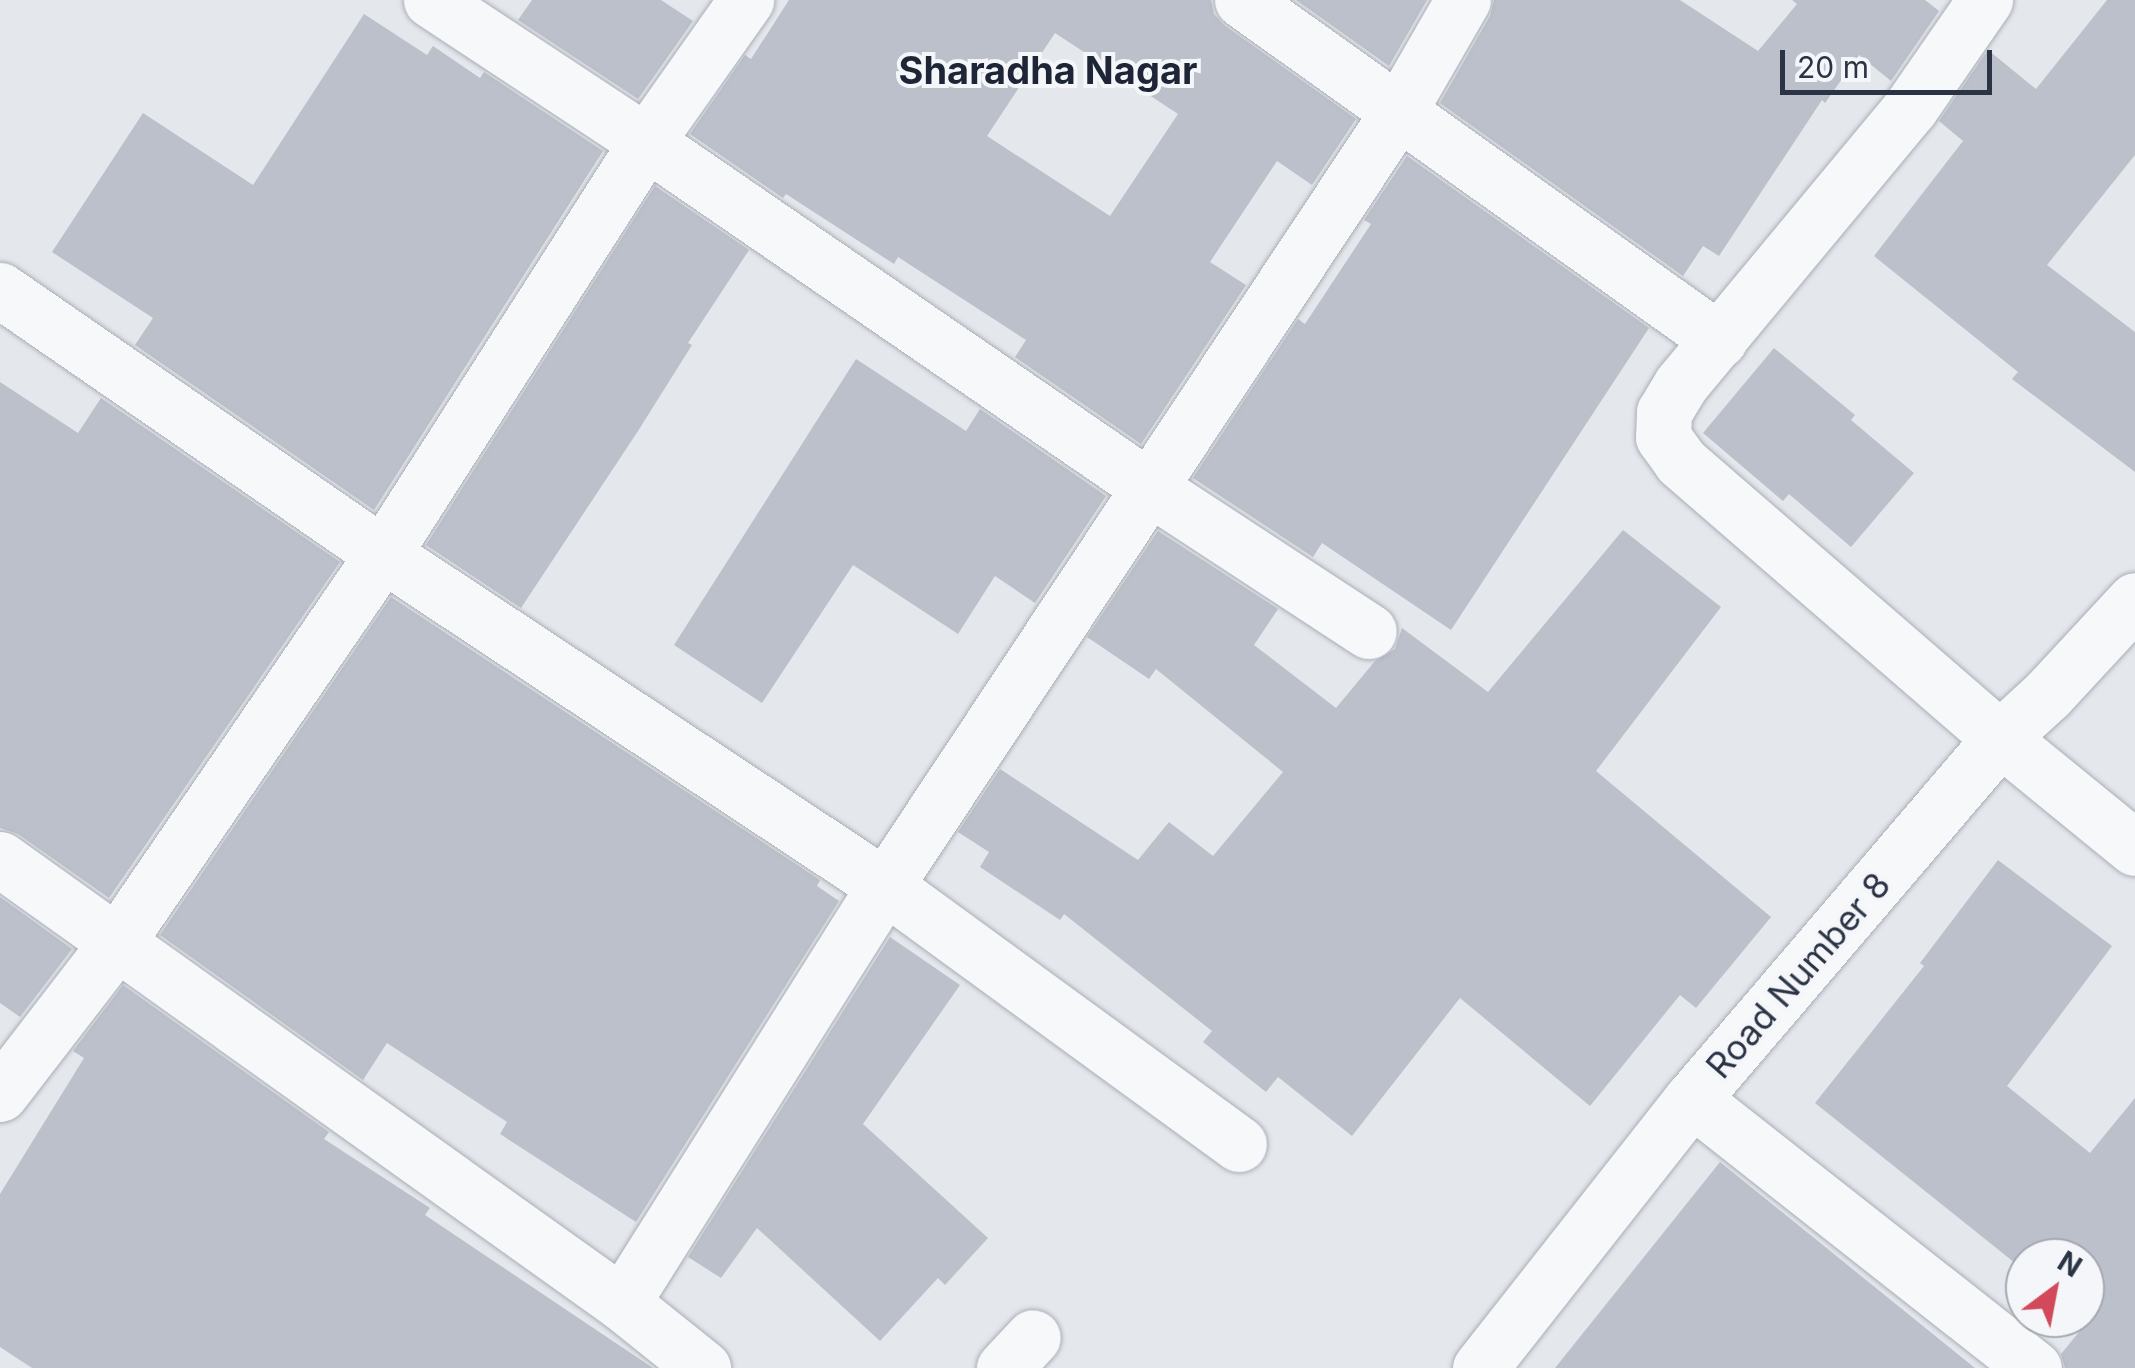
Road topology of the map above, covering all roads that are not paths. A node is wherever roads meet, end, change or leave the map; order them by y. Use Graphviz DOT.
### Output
graph roads {
  1 [pos="431,0"];
  2 [pos="746,0"];
  3 [pos="1242,0"];
  4 [pos="1463,0"];
  5 [pos="1986,0"];
  6 [pos="1400,108"];
  7 [pos="646,142"];
  8 [pos="0,290"];
  9 [pos="1718,340"];
  10 [pos="1147,486"];
  11 [pos="384,554"];
  12 [pos="2135,600"];
  13 [pos="1369,631"];
  14 [pos="2000,738"];
  15 [pos="2135,848"];
  16 [pos="0,859"];
  17 [pos="885,886"];
  18 [pos="117,942"];
  19 [pos="0,1094"];
  20 [pos="1692,1099"];
  21 [pos="1239,1144"];
  22 [pos="622,1303"];
  23 [pos="703,1368"];
  24 [pos="1480,1368"];
  25 [pos="2034,1368"];
  1 -- 7 [label="street"];
  2 -- 7 [label="street"];
  3 -- 6 [label="street"];
  4 -- 6 [label="street"];
  5 -- 9 [label="street"];
  6 -- 9 [label="street"];
  6 -- 10 [label="street"];
  7 -- 10 [label="street"];
  7 -- 11 [label="street"];
  8 -- 11 [label="street"];
  9 -- 14 [label="street"];
  10 -- 13 [label="street"];
  10 -- 17 [label="street"];
  11 -- 17 [label="street"];
  11 -- 18 [label="street"];
  12 -- 14 [label="street, Road Number 8"];
  14 -- 15 [label="street"];
  14 -- 20 [label="street, Road Number 8"];
  16 -- 18 [label="street"];
  17 -- 21 [label="street"];
  17 -- 22 [label="street"];
  18 -- 19 [label="street"];
  18 -- 22 [label="street"];
  20 -- 24 [label="street, Road Number 8"];
  20 -- 25 [label="street"];
  22 -- 23 [label="street"];
}
